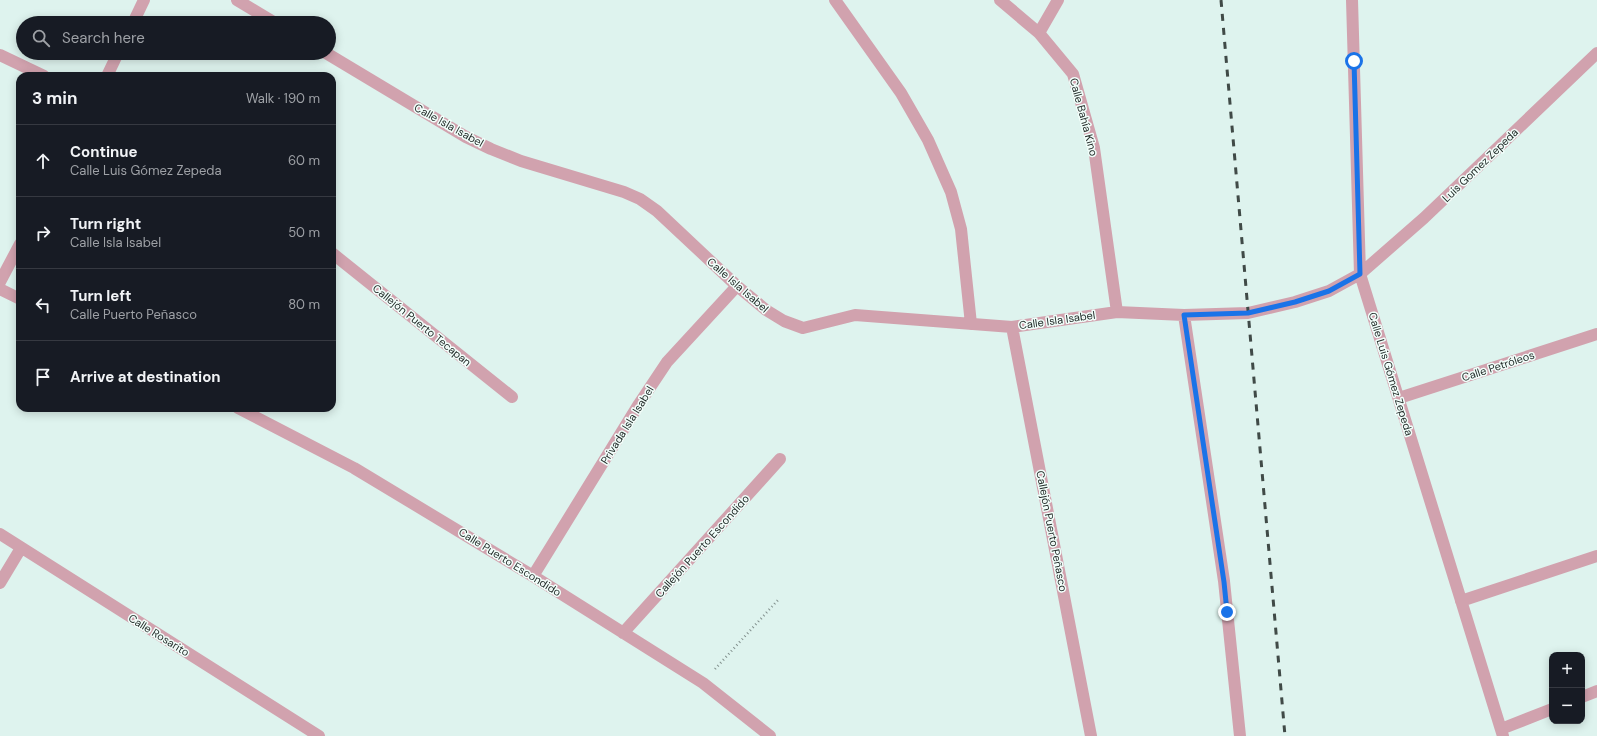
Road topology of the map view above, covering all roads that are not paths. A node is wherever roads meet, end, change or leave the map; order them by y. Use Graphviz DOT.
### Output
graph roads {
  1 [pos="144,0"];
  2 [pos="237,0"];
  3 [pos="835,0"];
  4 [pos="1000,0"];
  5 [pos="1058,0"];
  6 [pos="1352,0"];
  7 [pos="136,16"];
  8 [pos="263,16"];
  9 [pos="1039,33"];
  10 [pos="1597,53"];
  11 [pos="0,55"];
  12 [pos="336,59"];
  13 [pos="115,60"];
  14 [pos="36,72"];
  15 [pos="109,72"];
  16 [pos="16,252"];
  17 [pos="336,256"];
  18 [pos="1360,274"];
  19 [pos="0,282"];
  20 [pos="737,286"];
  21 [pos="0,289"];
  22 [pos="16,297"];
  23 [pos="1117,312"];
  24 [pos="1184,315"];
  25 [pos="971,324"];
  26 [pos="1012,327"];
  27 [pos="1597,334"];
  28 [pos="512,397"];
  29 [pos="1399,398"];
  30 [pos="246,412"];
  31 [pos="780,459"];
  32 [pos="0,534"];
  33 [pos="21,548"];
  34 [pos="1597,556"];
  35 [pos="534,576"];
  36 [pos="0,583"];
  37 [pos="1461,601"];
  38 [pos="623,633"];
  39 [pos="1597,691"];
  40 [pos="1585,696"];
  41 [pos="1549,710"];
  42 [pos="1502,732"];
  43 [pos="319,736"];
  44 [pos="770,736"];
  45 [pos="1091,736"];
  46 [pos="1240,736"];
  1 -- 7 [label="street"];
  2 -- 8 [label="street"];
  3 -- 25 [label="street"];
  4 -- 9 [label="street, Calle Bahía Kino"];
  5 -- 9 [label="street"];
  6 -- 18 [label="street, Calle Luis Gómez Zepeda"];
  9 -- 23 [label="street, Calle Bahía Kino"];
  10 -- 18 [label="street, Luis Gomez Zepeda"];
  11 -- 14 [label="street"];
  12 -- 20 [label="street, Calle Isla Isabel"];
  13 -- 15 [label="street"];
  16 -- 19 [label="street"];
  17 -- 28 [label="street, Callejón Puerto Tecapan"];
  18 -- 24 [label="street, Calle Isla Isabel"];
  18 -- 29 [label="street, Calle Luis Gómez Zepeda"];
  20 -- 25 [label="street, Calle Isla Isabel"];
  20 -- 35 [label="street, Privada Isla Isabel"];
  21 -- 22 [label="street"];
  23 -- 24 [label="street, Calle Isla Isabel"];
  23 -- 26 [label="street, Calle Isla Isabel"];
  24 -- 46 [label="street"];
  25 -- 26 [label="street, Calle Isla Isabel"];
  26 -- 45 [label="street, Callejón Puerto Peñasco"];
  27 -- 29 [label="street, Calle Petróleos"];
  29 -- 37 [label="street, Calle Luis Gómez Zepeda"];
  30 -- 35 [label="street, Calle Puerto Escondido"];
  31 -- 38 [label="street, Callejón Puerto Escondido"];
  32 -- 33 [label="street, Calle Rosarito"];
  33 -- 36 [label="street"];
  33 -- 43 [label="street, Calle Rosarito"];
  34 -- 37 [label="street"];
  35 -- 38 [label="street, Calle Puerto Escondido"];
  37 -- 42 [label="street, Calle Luis Gómez Zepeda"];
  38 -- 44 [label="street, Calle Puerto Escondido"];
  39 -- 40 [label="street"];
  41 -- 42 [label="street"];
}
